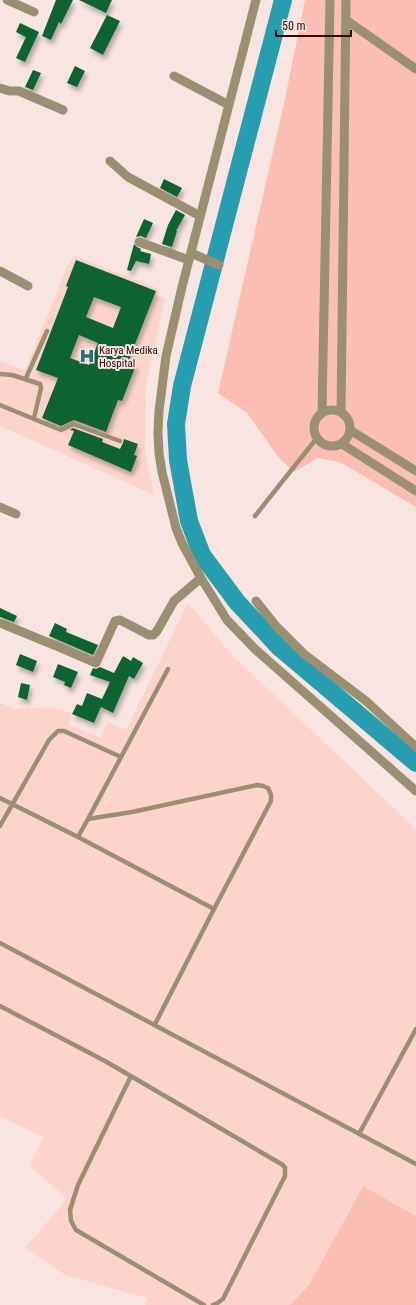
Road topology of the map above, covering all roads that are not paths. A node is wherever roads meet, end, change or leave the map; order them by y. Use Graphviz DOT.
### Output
graph roads {
  1 [pos="7,0"];
  2 [pos="256,0"];
  3 [pos="330,0"];
  4 [pos="346,0"];
  5 [pos="34,12"];
  6 [pos="346,20"];
  7 [pos="416,69"];
  8 [pos="174,76"];
  9 [pos="0,88"];
  10 [pos="229,105"];
  11 [pos="63,110"];
  12 [pos="110,161"];
  13 [pos="200,216"];
  14 [pos="140,242"];
  15 [pos="190,256"];
  16 [pos="218,265"];
  17 [pos="0,271"];
  18 [pos="28,286"];
  19 [pos="47,331"];
  20 [pos="0,374"];
  21 [pos="26,378"];
  22 [pos="0,405"];
  23 [pos="322,412"];
  24 [pos="341,412"];
  25 [pos="34,418"];
  26 [pos="350,430"];
  27 [pos="316,439"];
  28 [pos="120,441"];
  29 [pos="342,444"];
  30 [pos="416,472"];
  31 [pos="416,491"];
  32 [pos="0,507"];
  33 [pos="16,514"];
  34 [pos="255,516"];
  35 [pos="201,578"];
  36 [pos="256,601"];
  37 [pos="0,623"];
  38 [pos="168,669"];
  39 [pos="416,747"];
  40 [pos="121,757"];
  41 [pos="416,791"];
  42 [pos="0,798"];
  43 [pos="12,804"];
  44 [pos="88,819"];
  45 [pos="0,826"];
  46 [pos="78,837"];
  47 [pos="214,909"];
  48 [pos="0,943"];
  49 [pos="0,1006"];
  50 [pos="155,1024"];
  51 [pos="416,1029"];
  52 [pos="131,1076"];
  53 [pos="359,1134"];
  54 [pos="416,1164"];
  55 [pos="204,1305"];
  56 [pos="213,1305"];
  1 -- 5 [label="street"];
  2 -- 10 [label="street"];
  3 -- 23 [label="street"];
  4 -- 6 [label="street"];
  6 -- 7 [label="street"];
  6 -- 24 [label="street"];
  8 -- 10 [label="street"];
  9 -- 11 [label="street"];
  10 -- 13 [label="street"];
  12 -- 13 [label="street"];
  13 -- 15 [label="street"];
  14 -- 15 [label="street"];
  15 -- 16 [label="street"];
  15 -- 35 [label="street"];
  17 -- 18 [label="street"];
  19 -- 21 [label="lane"];
  20 -- 21 [label="lane"];
  21 -- 25 [label="lane"];
  22 -- 25 [label="lane"];
  23 -- 24 [label="street"];
  23 -- 27 [label="street"];
  24 -- 26 [label="street"];
  25 -- 28 [label="lane"];
  26 -- 29 [label="street"];
  26 -- 30 [label="street"];
  27 -- 29 [label="street"];
  27 -- 34 [label="lane"];
  29 -- 31 [label="street"];
  32 -- 33 [label="street"];
  35 -- 37 [label="street"];
  35 -- 41 [label="street"];
  36 -- 39 [label="street"];
  38 -- 40 [label="lane"];
  40 -- 43 [label="lane"];
  40 -- 44 [label="lane"];
  42 -- 43 [label="lane"];
  43 -- 45 [label="lane"];
  43 -- 46 [label="lane"];
  44 -- 46 [label="lane"];
  44 -- 47 [label="lane"];
  46 -- 47 [label="lane"];
  47 -- 50 [label="lane"];
  48 -- 50 [label="lane"];
  49 -- 52 [label="lane"];
  50 -- 53 [label="lane"];
  51 -- 53 [label="lane"];
  52 -- 55 [label="lane"];
  52 -- 56 [label="lane"];
  53 -- 54 [label="lane"];
}
